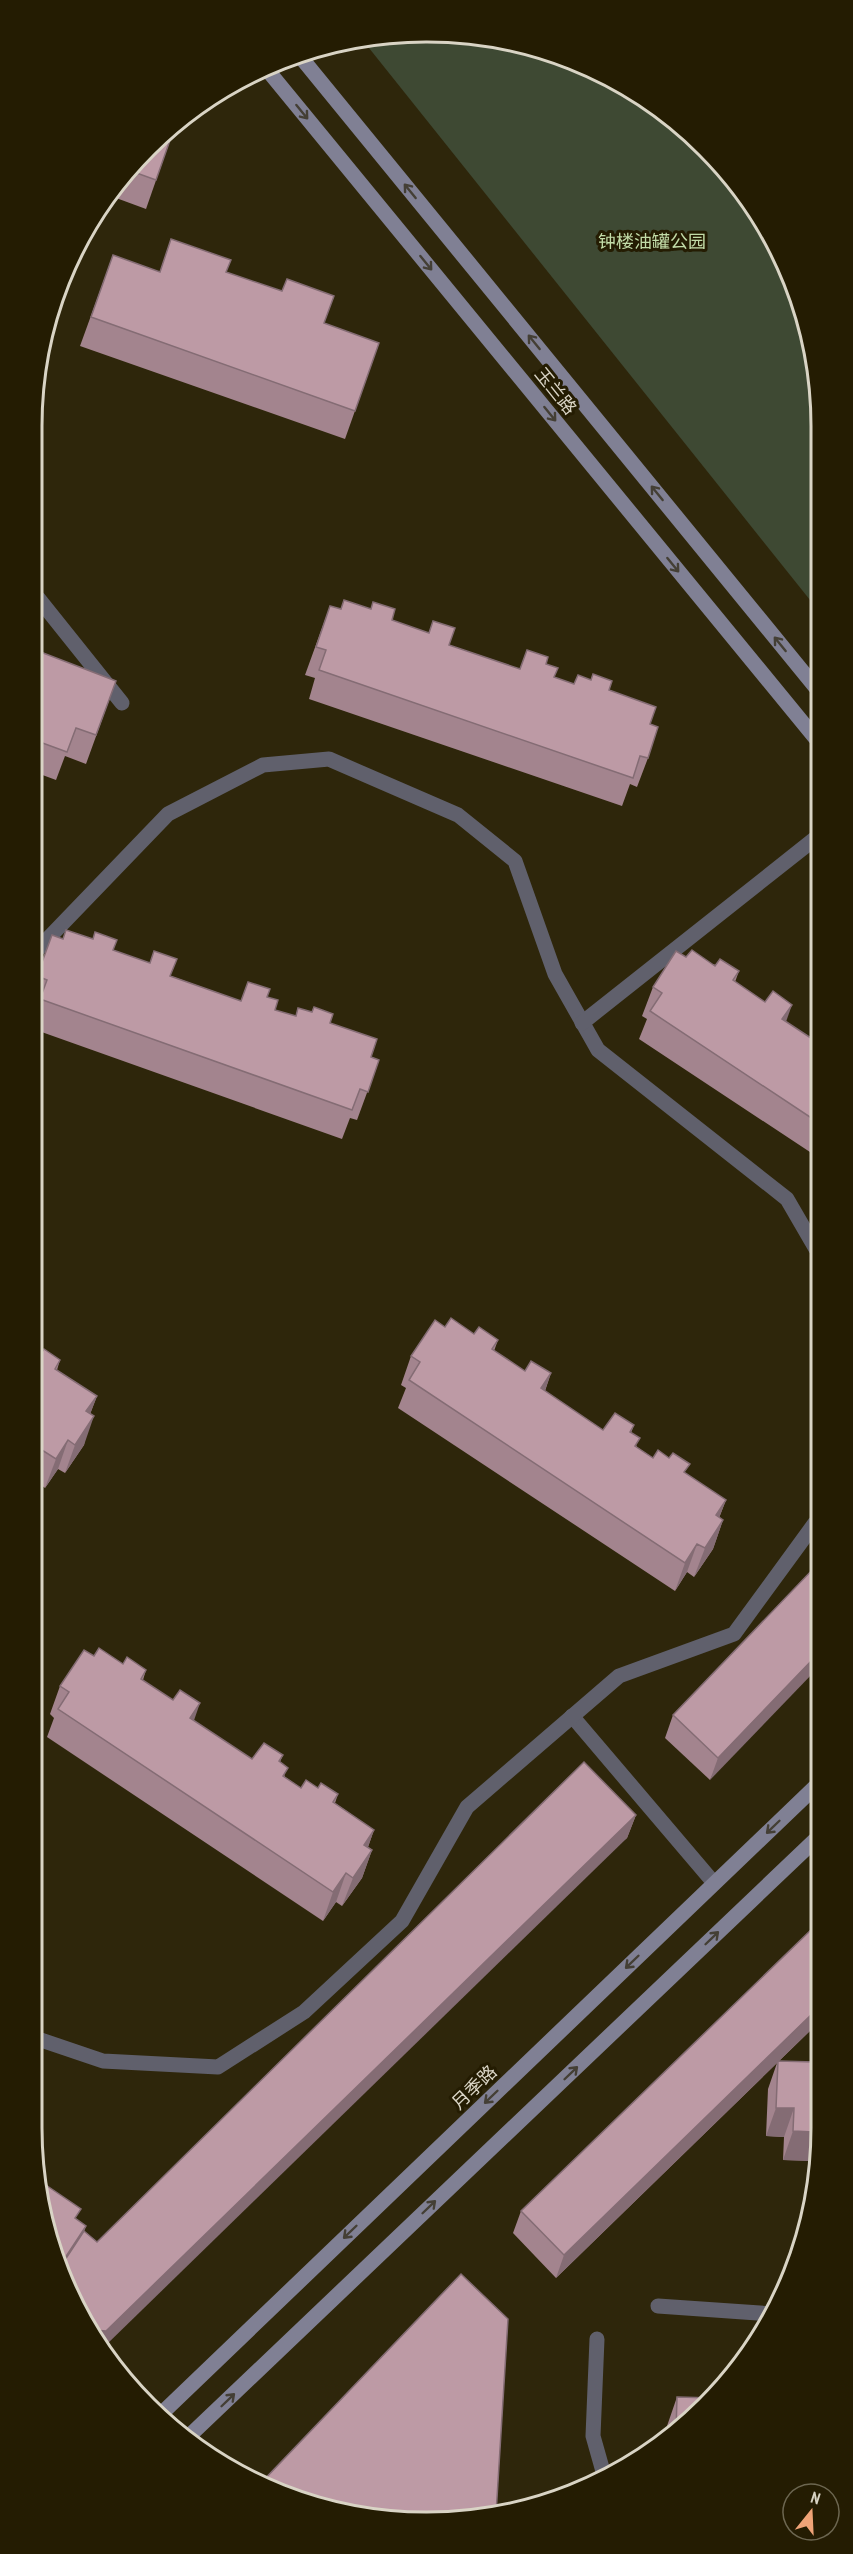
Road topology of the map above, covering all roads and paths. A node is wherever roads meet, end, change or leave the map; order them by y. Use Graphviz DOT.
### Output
graph roads {
  1 [pos="304,62"];
  2 [pos="271,75"];
  3 [pos="42,603"];
  4 [pos="811,682"];
  5 [pos="122,703"];
  6 [pos="811,733"];
  7 [pos="811,842"];
  8 [pos="42,945"];
  9 [pos="582,1023"];
  10 [pos="811,1240"];
  11 [pos="811,1528"];
  12 [pos="572,1716"];
  13 [pos="811,1791"];
  14 [pos="811,1844"];
  15 [pos="714,1883"];
  16 [pos="42,2040"];
  17 [pos="658,2306"];
  18 [pos="763,2313"];
  19 [pos="597,2339"];
  20 [pos="166,2410"];
  21 [pos="192,2433"];
  22 [pos="602,2469"];
  4 -- 1 [label="street, 玉兰路, one-way"];
  2 -- 6 [label="street, 玉兰路, one-way"];
  3 -- 5 [label="lane"];
  7 -- 9 [label="lane"];
  8 -- 9 [label="lane"];
  9 -- 10 [label="lane"];
  11 -- 12 [label="lane"];
  12 -- 15 [label="lane"];
  12 -- 16 [label="lane"];
  13 -- 15 [label="street, 月季路, one-way"];
  21 -- 14 [label="street, one-way"];
  15 -- 20 [label="street, 月季路, one-way"];
  17 -- 18 [label="lane"];
  19 -- 22 [label="lane"];
}
